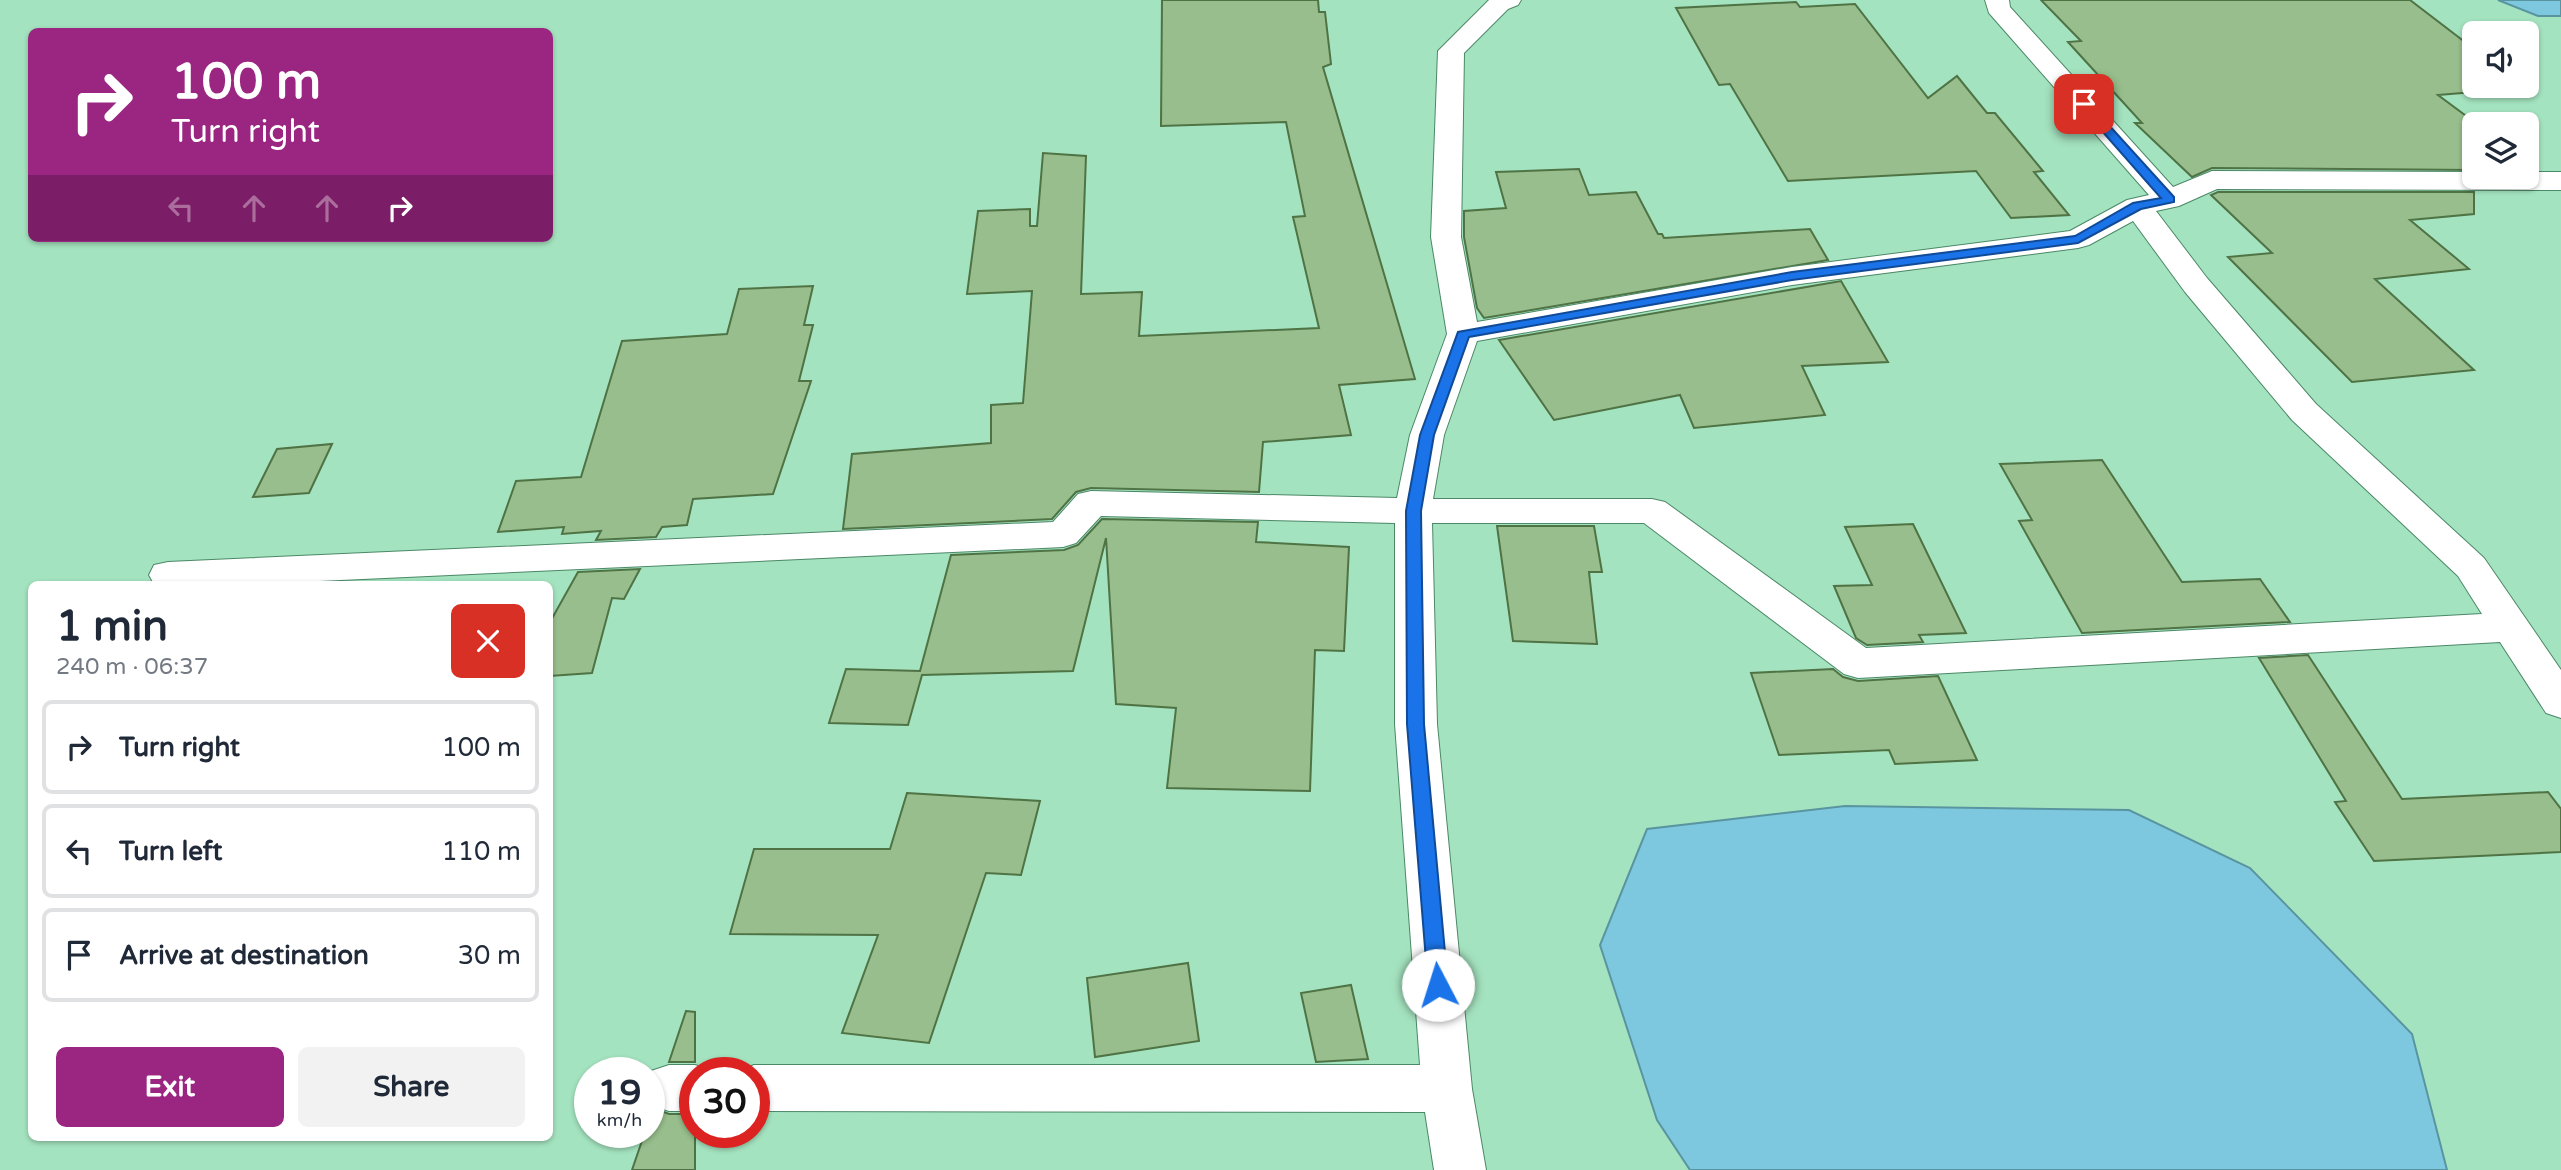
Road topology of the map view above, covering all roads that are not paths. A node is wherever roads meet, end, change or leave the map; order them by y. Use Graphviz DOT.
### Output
graph roads {
  1 [pos="1509,0"];
  2 [pos="1997,0"];
  3 [pos="2561,181"];
  4 [pos="2153,203"];
  5 [pos="1463,334"];
  6 [pos="1413,511"];
  7 [pos="169,575"];
  8 [pos="2511,627"];
  9 [pos="2561,702"];
  10 [pos="770,1088"];
  11 [pos="1447,1089"];
  12 [pos="1461,1170"];
  1 -- 5 [label="street"];
  2 -- 4 [label="street"];
  3 -- 4 [label="street"];
  4 -- 5 [label="street"];
  4 -- 8 [label="street"];
  5 -- 6 [label="street"];
  6 -- 7 [label="street"];
  6 -- 8 [label="street"];
  6 -- 11 [label="street"];
  8 -- 9 [label="street"];
  10 -- 11 [label="street"];
  11 -- 12 [label="street"];
}
